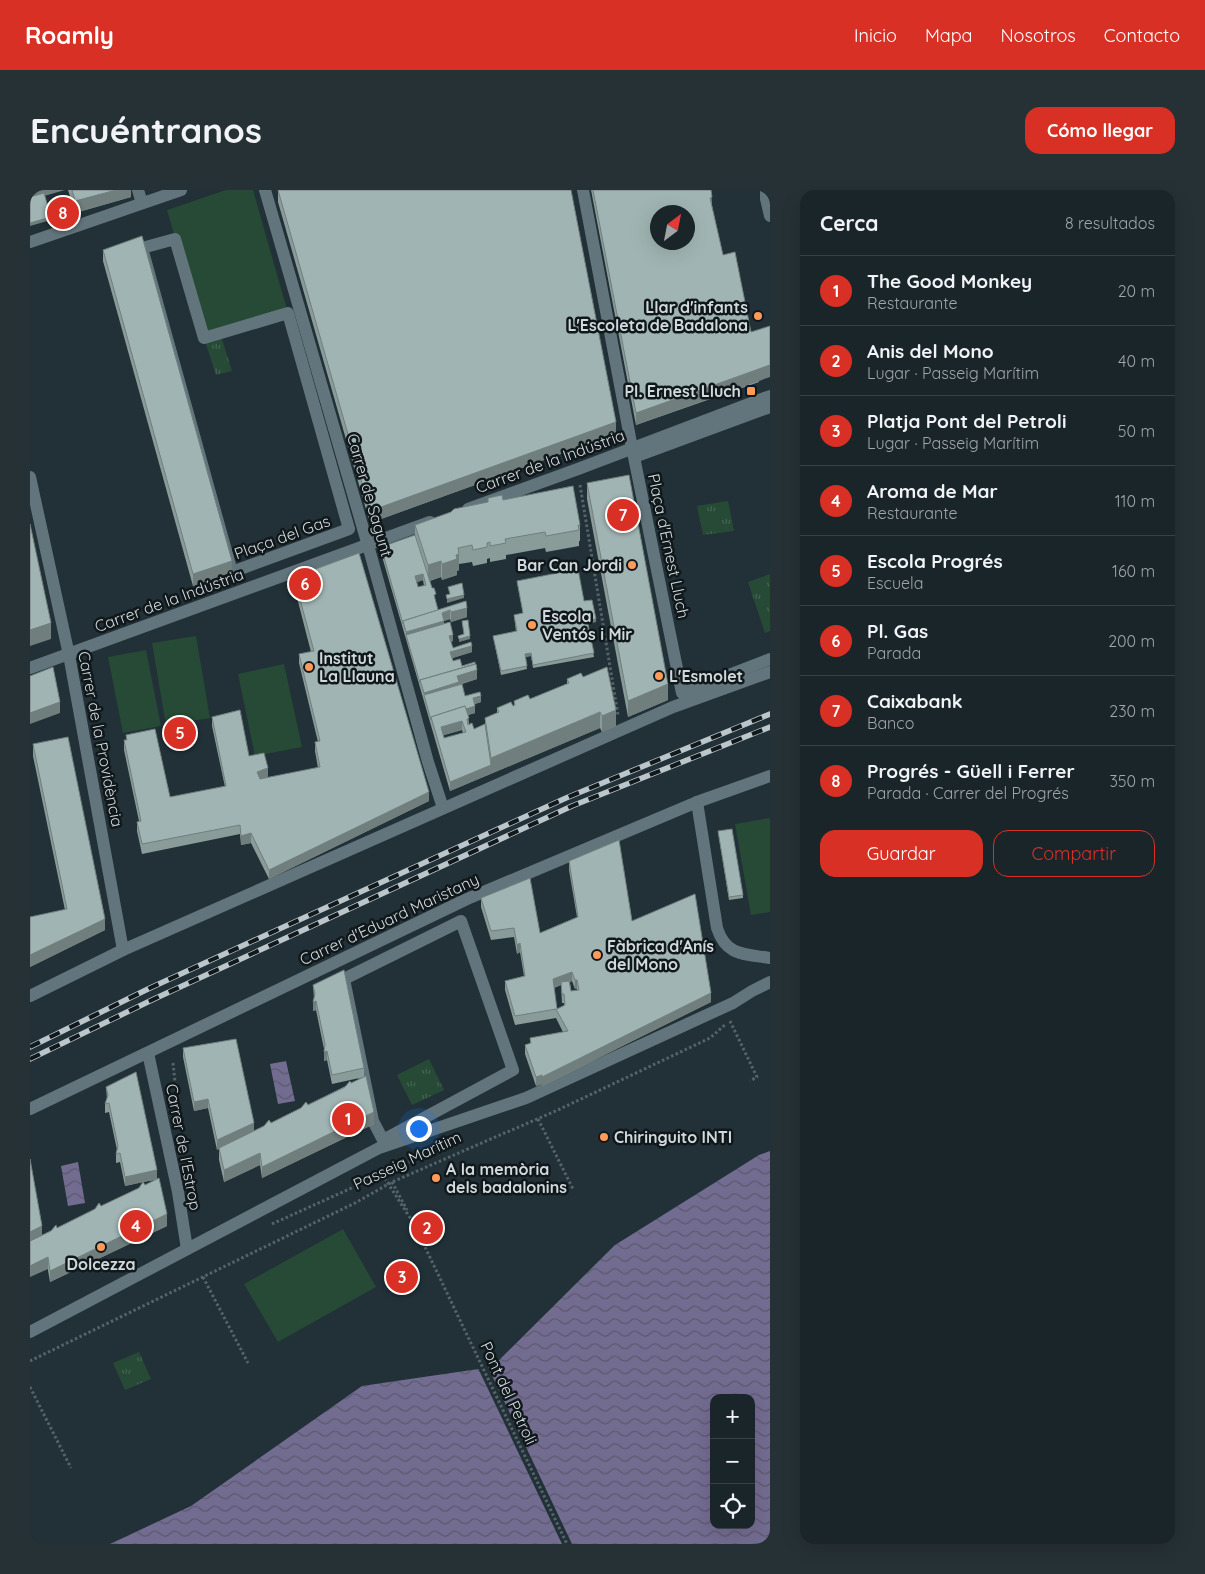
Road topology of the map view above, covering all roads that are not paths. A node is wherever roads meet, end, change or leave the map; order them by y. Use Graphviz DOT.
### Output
graph roads {
  1 [pos="138,190"];
  2 [pos="181,190"];
  3 [pos="266,190"];
  4 [pos="583,190"];
  5 [pos="767,195"];
  6 [pos="142,203"];
  7 [pos="770,216"];
  8 [pos="30,242"];
  9 [pos="288,313"];
  10 [pos="770,396"];
  11 [pos="770,407"];
  12 [pos="632,448"];
  13 [pos="30,477"];
  14 [pos="460,511"];
  15 [pos="442,518"];
  16 [pos="368,544"];
  17 [pos="69,655"];
  18 [pos="770,660"];
  19 [pos="30,668"];
  20 [pos="770,672"];
  21 [pos="770,776"];
  22 [pos="697,802"];
  23 [pos="443,808"];
  24 [pos="461,921"];
  25 [pos="124,950"];
  26 [pos="770,958"];
  27 [pos="770,982"];
  28 [pos="30,996"];
  29 [pos="148,1053"];
  30 [pos="30,1109"];
  31 [pos="187,1249"];
  32 [pos="30,1332"];
  1 -- 6 [label="street"];
  2 -- 6 [label="street"];
  3 -- 16 [label="street, Carrer de Sagunt"];
  4 -- 12 [label="street"];
  5 -- 7 [label="street"];
  6 -- 8 [label="street"];
  9 -- 9 [label="street, Plaça del Gas"];
  10 -- 12 [label="street, Carrer de la Indústria"];
  11 -- 18 [label="street, Plaça d'Ernest Lluch"];
  12 -- 14 [label="street, Carrer de la Indústria"];
  13 -- 17 [label="street, Carrer de la Providència"];
  15 -- 16 [label="street, Carrer de la Indústria"];
  16 -- 17 [label="street, Carrer de la Indústria"];
  16 -- 23 [label="street, Carrer de Sagunt"];
  17 -- 19 [label="street, Carrer de la Indústria"];
  17 -- 25 [label="street, Carrer de la Providència"];
  20 -- 23 [label="street"];
  21 -- 22 [label="street, Carrer d'Eduard Maristany"];
  22 -- 26 [label="street"];
  22 -- 29 [label="street, Carrer d'Eduard Maristany"];
  23 -- 25 [label="street"];
  24 -- 24 [label="street"];
  25 -- 28 [label="street"];
  27 -- 31 [label="street, Passeig Marítim"];
  29 -- 30 [label="street, Carrer d'Eduard Maristany"];
  29 -- 31 [label="street, Carrer de l'Estrop"];
  31 -- 32 [label="street, Passeig Marítim"];
}
